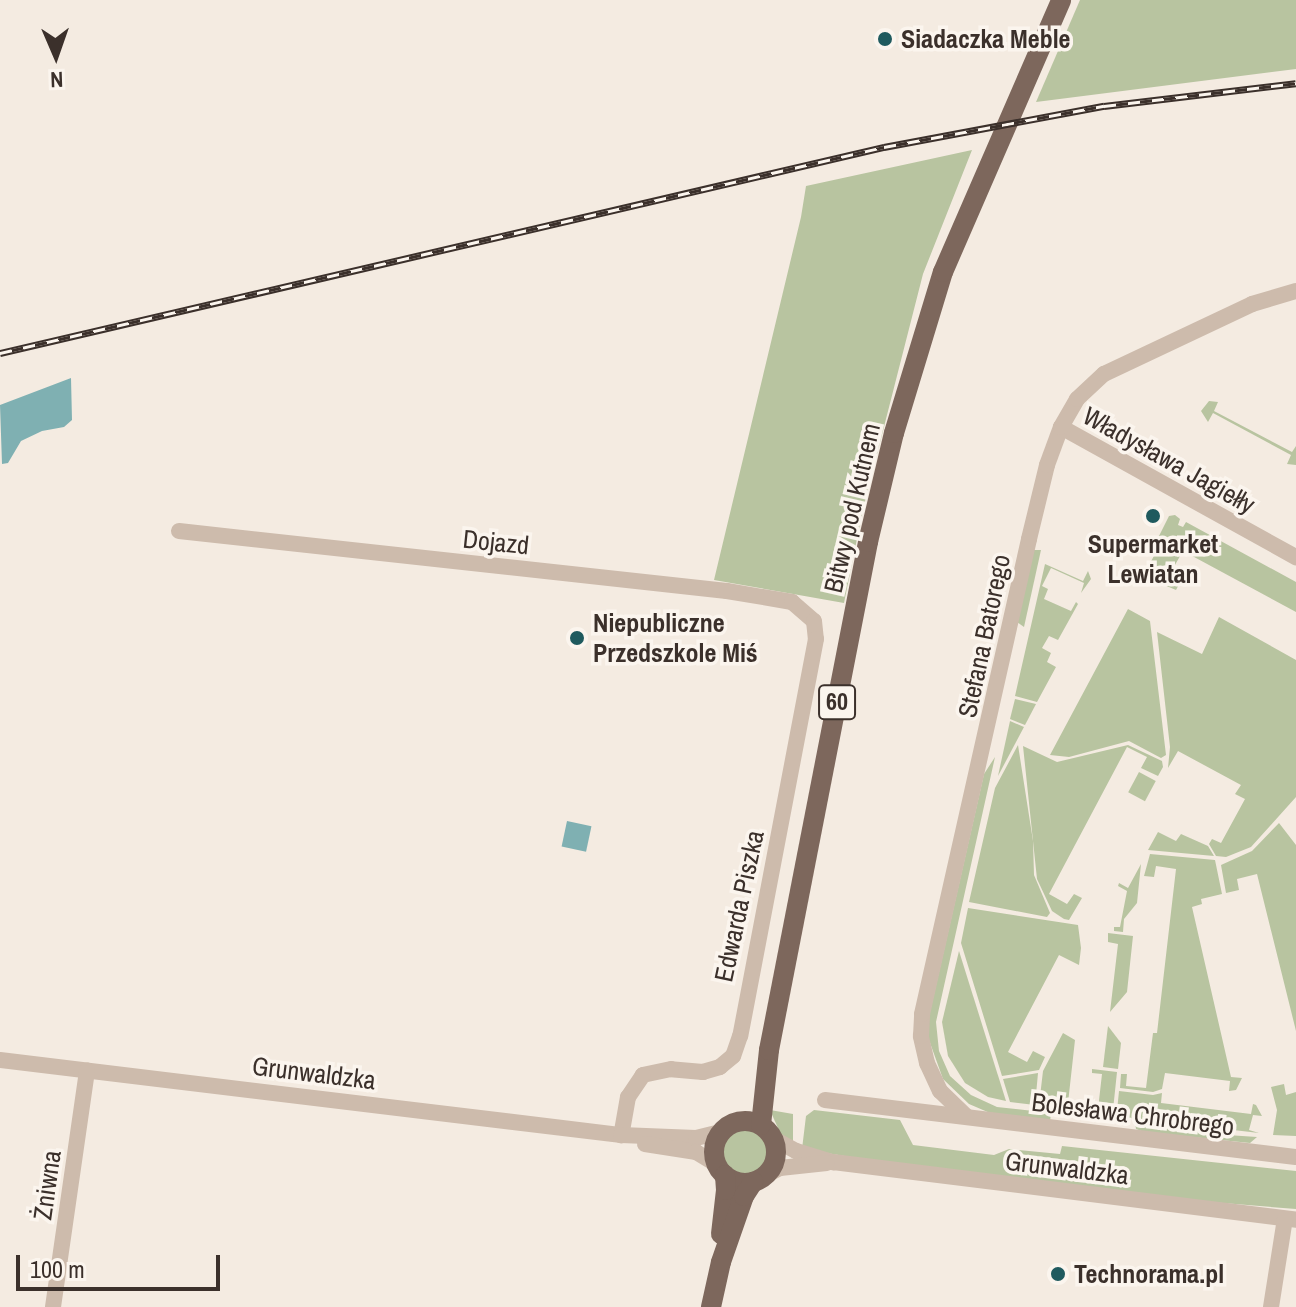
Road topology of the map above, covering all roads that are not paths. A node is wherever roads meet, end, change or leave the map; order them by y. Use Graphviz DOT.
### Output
graph roads {
  1 [pos="1061,0"];
  2 [pos="1296,291"];
  3 [pos="1061,427"];
  4 [pos="179,531"];
  5 [pos="1296,557"];
  6 [pos="805,609"];
  7 [pos="769,1050"];
  8 [pos="0,1060"];
  9 [pos="87,1070"];
  10 [pos="825,1100"];
  11 [pos="966,1116"];
  12 [pos="726,1128"];
  13 [pos="768,1132"];
  14 [pos="621,1135"];
  15 [pos="1296,1157"];
  16 [pos="833,1162"];
  17 [pos="720,1169"];
  18 [pos="760,1178"];
  19 [pos="1291,1220"];
  20 [pos="721,1262"];
  21 [pos="53,1307"];
  22 [pos="711,1307"];
  23 [pos="1271,1307"];
  1 -- 7 [label="main road, Bitwy pod Kutnem / 60"];
  2 -- 3 [label="street, Stefana Batorego"];
  3 -- 5 [label="street, Władysława Jagiełły"];
  3 -- 11 [label="street, Stefana Batorego"];
  4 -- 6 [label="street, Dojazd"];
  6 -- 14 [label="street, Edwarda Piszka"];
  7 -- 12 [label="main road, Bitwy pod Kutnem / 60"];
  7 -- 13 [label="main road, Bitwy pod Kutnem / 60"];
  8 -- 9 [label="street, Grunwaldzka"];
  9 -- 14 [label="street, Grunwaldzka"];
  9 -- 21 [label="street, Żniwna"];
  10 -- 11 [label="street, Bolesława Chrobrego"];
  11 -- 15 [label="street, Bolesława Chrobrego"];
  12 -- 13 [label="main road"];
  12 -- 14 [label="street, Grunwaldzka"];
  12 -- 17 [label="main road, 60"];
  13 -- 16 [label="street, Grunwaldzka"];
  13 -- 18 [label="main road, 60"];
  14 -- 17 [label="street, Grunwaldzka"];
  16 -- 18 [label="street, Grunwaldzka"];
  16 -- 19 [label="street, Grunwaldzka"];
  17 -- 18 [label="main road"];
  17 -- 20 [label="main road, 60"];
  18 -- 20 [label="main road, 60"];
  19 -- 23 [label="street"];
  20 -- 22 [label="main road, 60"];
}
